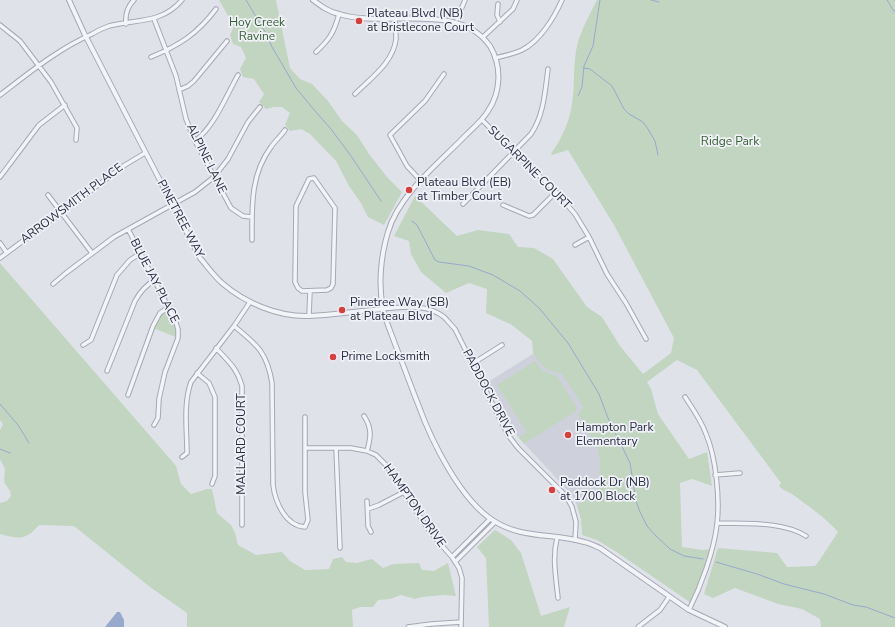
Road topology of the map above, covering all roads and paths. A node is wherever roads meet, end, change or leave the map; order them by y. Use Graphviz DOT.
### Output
graph roads {
  1 [pos="69,0"];
  2 [pos="134,0"];
  3 [pos="182,0"];
  4 [pos="313,0"];
  5 [pos="465,0"];
  6 [pos="517,0"];
  7 [pos="562,0"];
  8 [pos="498,4"];
  9 [pos="216,9"];
  10 [pos="339,14"];
  11 [pos="395,17"];
  12 [pos="154,19"];
  13 [pos="457,19"];
  14 [pos="500,22"];
  15 [pos="126,24"];
  16 [pos="0,25"];
  17 [pos="86,36"];
  18 [pos="483,36"];
  19 [pos="227,41"];
  20 [pos="166,50"];
  21 [pos="316,52"];
  22 [pos="152,57"];
  23 [pos="495,58"];
  24 [pos="38,66"];
  25 [pos="548,69"];
  26 [pos="444,74"];
  27 [pos="238,75"];
  28 [pos="179,90"];
  29 [pos="355,94"];
  30 [pos="0,95"];
  31 [pos="65,105"];
  32 [pos="260,107"];
  33 [pos="482,120"];
  34 [pos="285,130"];
  35 [pos="76,140"];
  36 [pos="195,141"];
  37 [pos="514,152"];
  38 [pos="145,153"];
  39 [pos="0,177"];
  40 [pos="214,177"];
  41 [pos="421,181"];
  42 [pos="556,192"];
  43 [pos="48,194"];
  44 [pos="463,204"];
  45 [pos="172,205"];
  46 [pos="503,205"];
  47 [pos="62,212"];
  48 [pos="252,217"];
  49 [pos="128,229"];
  50 [pos="589,237"];
  51 [pos="252,240"];
  52 [pos="0,243"];
  53 [pos="575,245"];
  54 [pos="92,252"];
  55 [pos="7,253"];
  56 [pos="141,253"];
  57 [pos="0,258"];
  58 [pos="155,280"];
  59 [pos="54,284"];
  60 [pos="310,291"];
  61 [pos="250,302"];
  62 [pos="169,307"];
  63 [pos="383,309"];
  64 [pos="309,316"];
  65 [pos="234,326"];
  66 [pos="646,339"];
  67 [pos="83,345"];
  68 [pos="502,345"];
  69 [pos="216,348"];
  70 [pos="472,364"];
  71 [pos="107,371"];
  72 [pos="197,373"];
  73 [pos="128,395"];
  74 [pos="685,397"];
  75 [pos="364,416"];
  76 [pos="305,417"];
  77 [pos="154,425"];
  78 [pos="305,448"];
  79 [pos="336,448"];
  80 [pos="367,451"];
  81 [pos="182,457"];
  82 [pos="740,473"];
  83 [pos="715,475"];
  84 [pos="212,484"];
  85 [pos="404,492"];
  86 [pos="367,501"];
  87 [pos="368,509"];
  88 [pos="490,519"];
  89 [pos="496,522"];
  90 [pos="718,523"];
  91 [pos="242,525"];
  92 [pos="371,532"];
  93 [pos="806,536"];
  94 [pos="557,538"];
  95 [pos="575,540"];
  96 [pos="340,548"];
  97 [pos="452,557"];
  98 [pos="455,562"];
  99 [pos="669,597"];
  100 [pos="558,598"];
  101 [pos="689,610"];
  102 [pos="461,622"];
  103 [pos="408,627"];
  104 [pos="461,627"];
  105 [pos="638,627"];
  106 [pos="725,627"];
  1 -- 17 [label="street, PINETREE WAY"];
  2 -- 15 [label="street"];
  3 -- 12 [label="street"];
  4 -- 10 [label="street"];
  5 -- 13 [label="street"];
  6 -- 14 [label="street"];
  7 -- 23 [label="street"];
  8 -- 14 [label="street"];
  9 -- 20 [label="street"];
  10 -- 11 [label="street"];
  10 -- 21 [label="street"];
  11 -- 13 [label="street"];
  11 -- 29 [label="street"];
  12 -- 15 [label="street"];
  12 -- 20 [label="street, ALPINE LANE"];
  13 -- 18 [label="street"];
  14 -- 18 [label="street"];
  15 -- 17 [label="street"];
  16 -- 24 [label="street"];
  17 -- 24 [label="street"];
  17 -- 38 [label="street, PINETREE WAY"];
  18 -- 23 [label="street"];
  19 -- 28 [label="street"];
  20 -- 22 [label="street"];
  20 -- 28 [label="street, ALPINE LANE"];
  23 -- 33 [label="street"];
  24 -- 30 [label="street"];
  24 -- 31 [label="street"];
  25 -- 37 [label="street"];
  26 -- 41 [label="street"];
  27 -- 36 [label="street"];
  28 -- 36 [label="street, ALPINE LANE"];
  31 -- 35 [label="street"];
  31 -- 39 [label="street"];
  32 -- 40 [label="street"];
  33 -- 37 [label="street, SUGARPINE COURT"];
  33 -- 41 [label="street"];
  34 -- 48 [label="street"];
  36 -- 40 [label="street, ALPINE LANE"];
  37 -- 42 [label="street, SUGARPINE COURT"];
  37 -- 44 [label="street"];
  38 -- 45 [label="street, PINETREE WAY"];
  38 -- 47 [label="street, ARROWSMITH PLACE"];
  40 -- 45 [label="street"];
  40 -- 48 [label="street, ALPINE LANE"];
  41 -- 63 [label="street"];
  42 -- 46 [label="street"];
  42 -- 50 [label="street, SUGARPINE COURT"];
  43 -- 47 [label="street"];
  45 -- 49 [label="street"];
  45 -- 61 [label="street, PINETREE WAY"];
  47 -- 54 [label="street"];
  47 -- 55 [label="street, ARROWSMITH PLACE"];
  48 -- 51 [label="street"];
  49 -- 54 [label="street"];
  49 -- 56 [label="street, BLUE JAY PLACE"];
  50 -- 53 [label="street"];
  50 -- 66 [label="street, SUGARPINE COURT"];
  52 -- 55 [label="street"];
  54 -- 59 [label="street"];
  55 -- 57 [label="street, ARROWSMITH PLACE"];
  56 -- 58 [label="street, BLUE JAY PLACE"];
  56 -- 67 [label="street"];
  58 -- 62 [label="street, BLUE JAY PLACE"];
  58 -- 71 [label="street"];
  60 -- 60 [label="street"];
  60 -- 64 [label="street"];
  61 -- 64 [label="street, PINETREE WAY"];
  61 -- 65 [label="street"];
  62 -- 73 [label="street"];
  62 -- 77 [label="street, BLUE JAY PLACE"];
  63 -- 64 [label="street, PINETREE WAY"];
  63 -- 70 [label="street, PADDOCK DRIVE"];
  63 -- 88 [label="street"];
  65 -- 69 [label="street"];
  65 -- 78 [label="street"];
  68 -- 70 [label="street"];
  69 -- 72 [label="street"];
  69 -- 91 [label="street, MALLARD COURT"];
  70 -- 95 [label="street, PADDOCK DRIVE"];
  72 -- 81 [label="street"];
  72 -- 84 [label="street"];
  74 -- 83 [label="street"];
  75 -- 80 [label="street"];
  76 -- 78 [label="street"];
  78 -- 79 [label="street, HAMPTON DRIVE"];
  79 -- 80 [label="street, HAMPTON DRIVE"];
  79 -- 96 [label="street"];
  80 -- 85 [label="street, HAMPTON DRIVE"];
  82 -- 83 [label="street"];
  83 -- 90 [label="street"];
  85 -- 87 [label="street"];
  85 -- 97 [label="street, HAMPTON DRIVE"];
  86 -- 87 [label="street"];
  87 -- 92 [label="street"];
  88 -- 89 [label="street"];
  88 -- 97 [label="street"];
  89 -- 94 [label="street"];
  89 -- 98 [label="street"];
  90 -- 93 [label="street"];
  90 -- 101 [label="street"];
  94 -- 95 [label="street"];
  94 -- 100 [label="street"];
  95 -- 99 [label="street"];
  97 -- 98 [label="street, HAMPTON DRIVE"];
  98 -- 102 [label="street, HAMPTON DRIVE"];
  99 -- 101 [label="street"];
  99 -- 105 [label="street"];
  101 -- 106 [label="street"];
  102 -- 103 [label="street"];
  102 -- 104 [label="street, HAMPTON DRIVE"];
}
